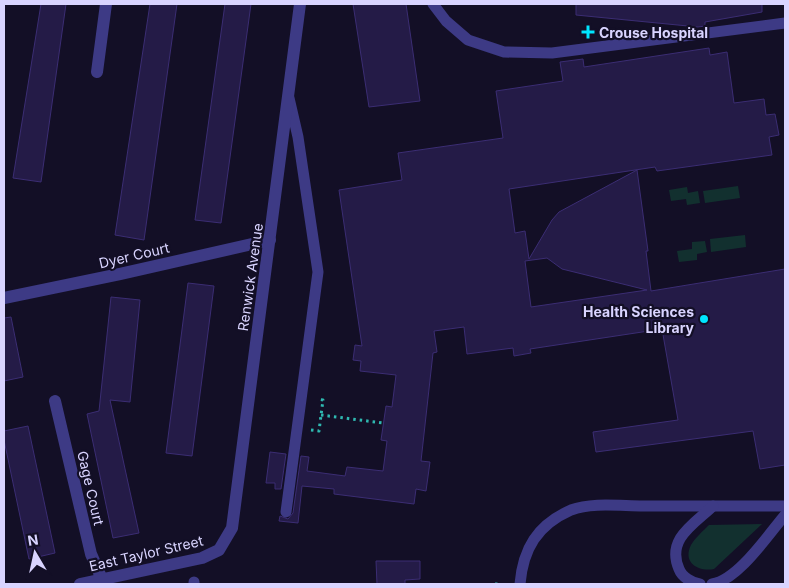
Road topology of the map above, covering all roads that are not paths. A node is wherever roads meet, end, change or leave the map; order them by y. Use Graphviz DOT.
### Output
graph roads {
  1 [pos="106,4"];
  2 [pos="300,4"];
  3 [pos="433,4"];
  4 [pos="785,23"];
  5 [pos="98,72"];
  6 [pos="289,98"];
  7 [pos="270,240"];
  8 [pos="4,298"];
  9 [pos="55,401"];
  10 [pos="713,506"];
  11 [pos="785,506"];
  12 [pos="286,512"];
  13 [pos="785,515"];
  14 [pos="219,550"];
  15 [pos="102,582"];
  16 [pos="80,584"];
  17 [pos="520,584"];
  18 [pos="684,584"];
  19 [pos="696,584"];
  20 [pos="700,584"];
  21 [pos="712,584"];
  1 -- 5 [label="street"];
  2 -- 6 [label="street, Renwick Avenue"];
  3 -- 4 [label="lane"];
  6 -- 7 [label="street, Renwick Avenue"];
  6 -- 12 [label="lane"];
  7 -- 8 [label="street, Dyer Court"];
  7 -- 14 [label="street, Renwick Avenue"];
  9 -- 15 [label="street, Gage Court"];
  10 -- 11 [label="lane"];
  10 -- 17 [label="lane"];
  10 -- 19 [label="lane"];
  13 -- 21 [label="lane"];
  14 -- 15 [label="street, East Taylor Street"];
  15 -- 16 [label="street, East Taylor Street"];
  18 -- 19 [label="lane"];
  19 -- 20 [label="lane"];
}
